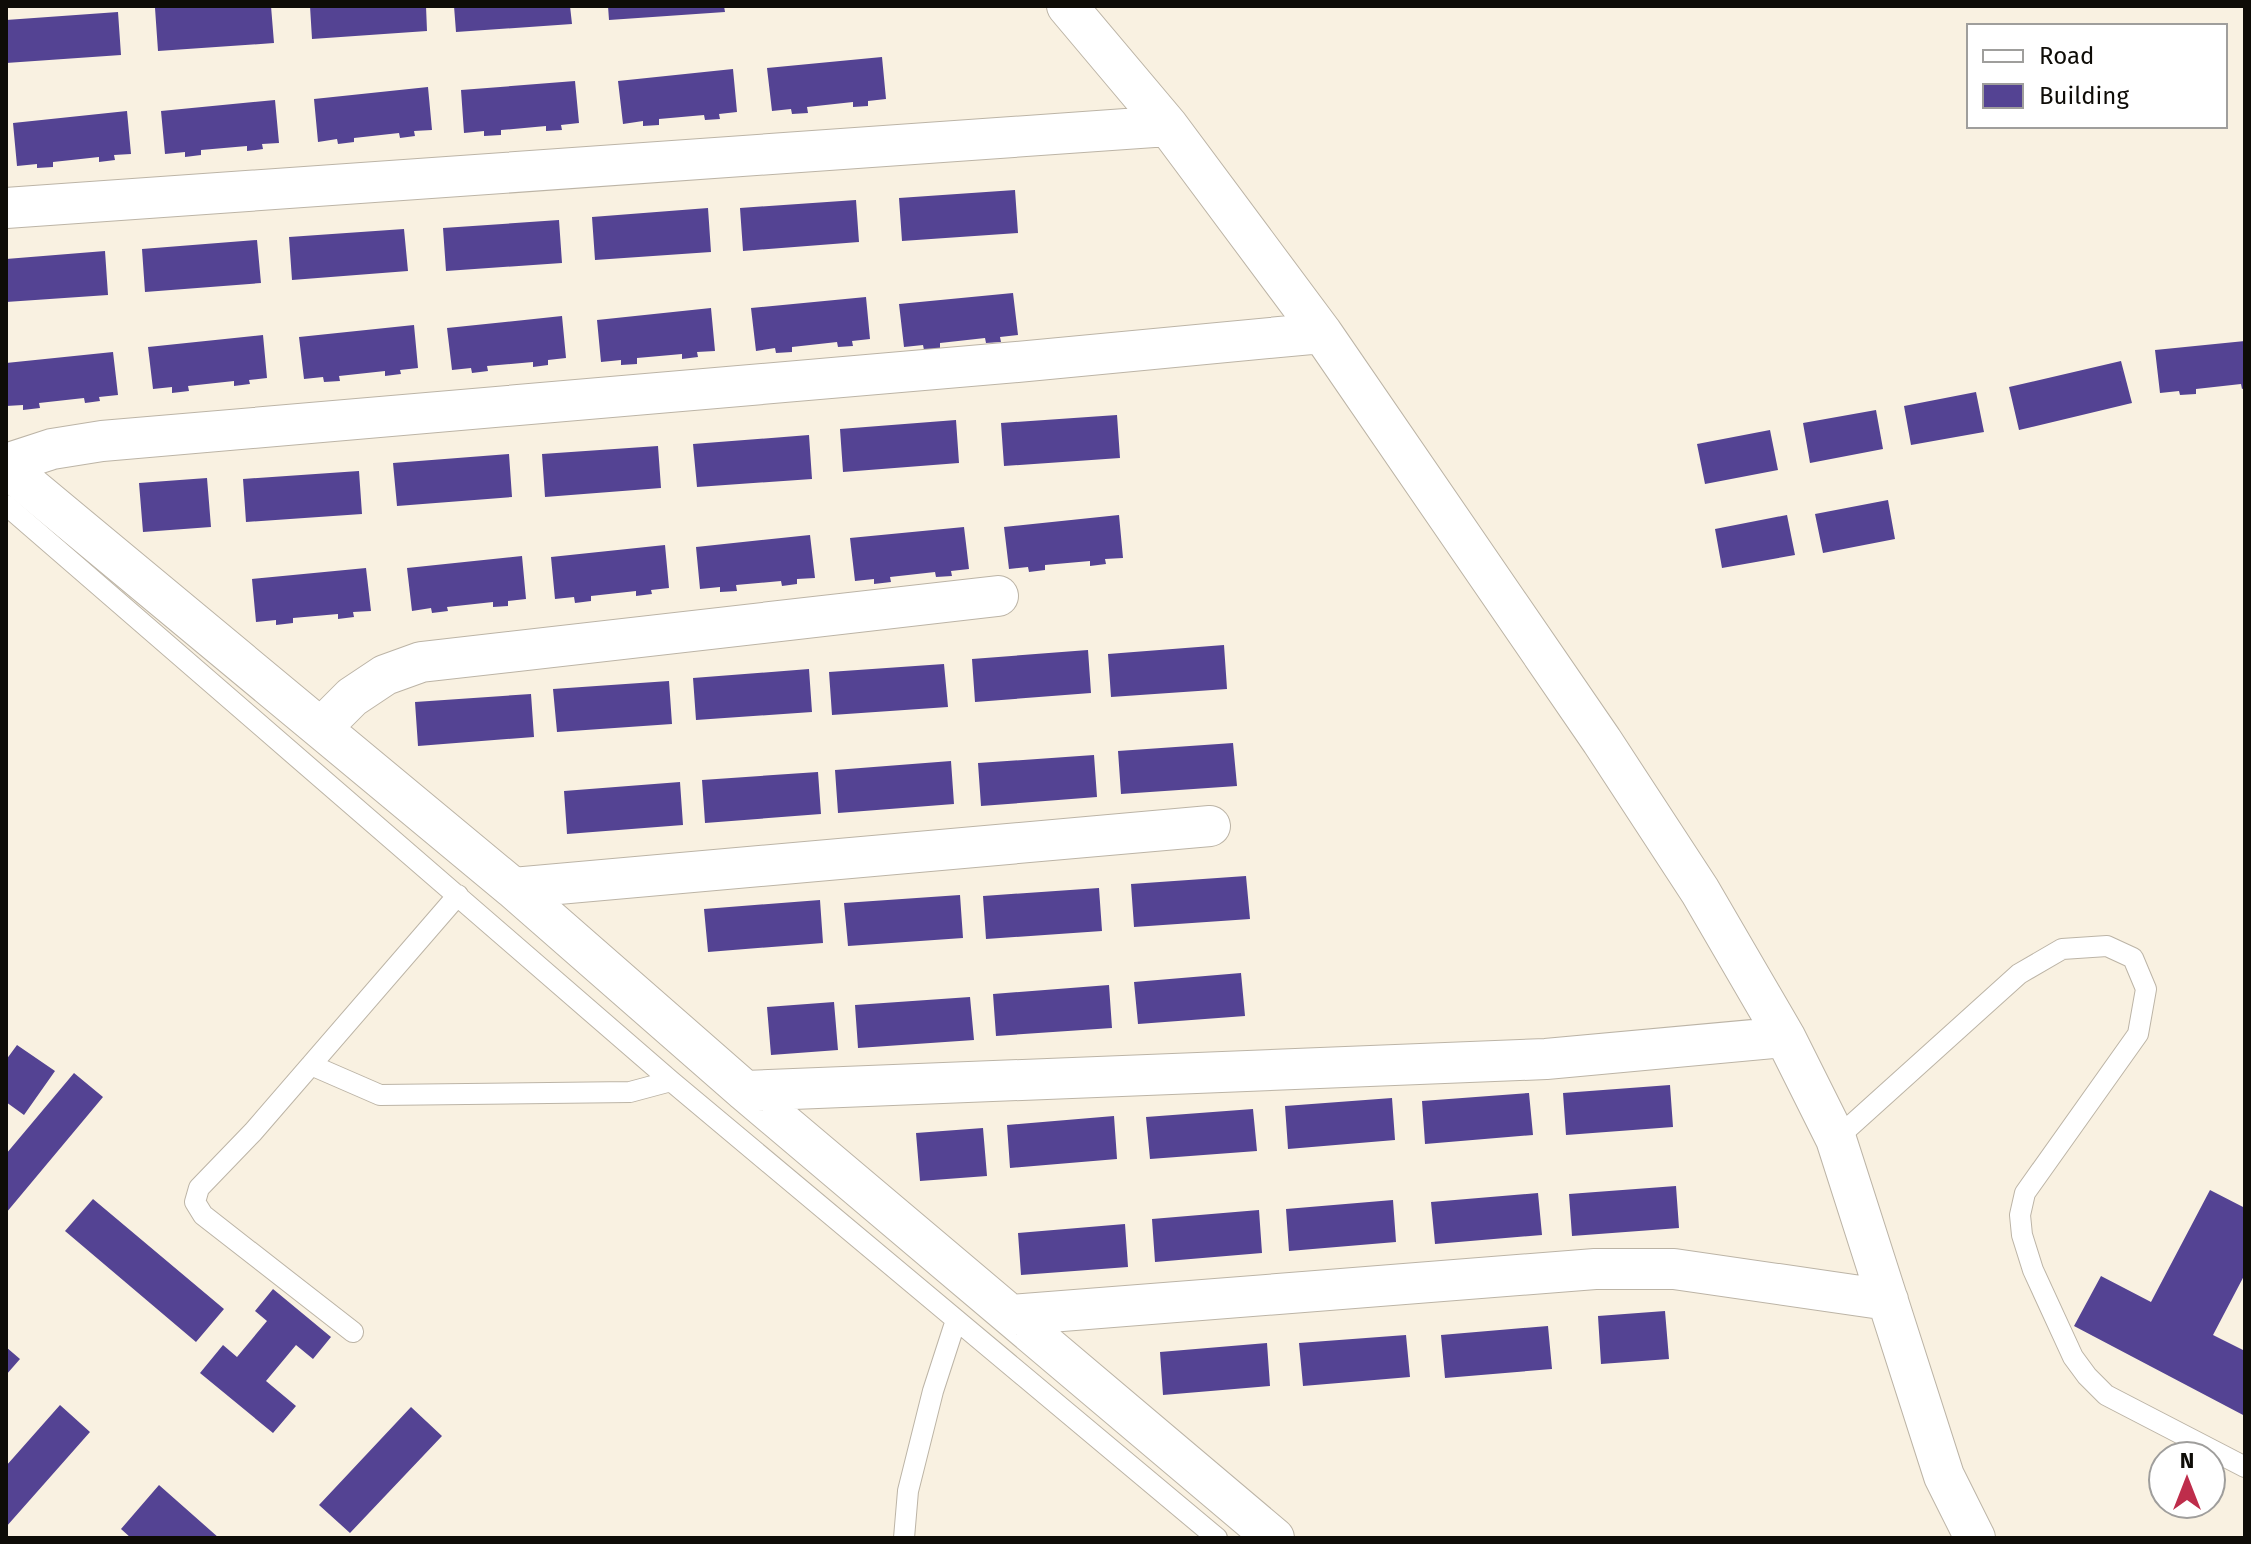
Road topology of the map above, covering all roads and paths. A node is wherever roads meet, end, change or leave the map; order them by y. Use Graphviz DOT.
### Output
graph roads {
  1 [pos="1067,6"];
  2 [pos="1168,126"];
  3 [pos="6,208"];
  4 [pos="1322,333"];
  5 [pos="6,465"];
  6 [pos="6,505"];
  7 [pos="998,596"];
  8 [pos="321,728"];
  9 [pos="1210,826"];
  10 [pos="513,888"];
  11 [pos="458,895"];
  12 [pos="1785,1037"];
  13 [pos="311,1065"];
  14 [pos="671,1081"];
  15 [pos="745,1091"];
  16 [pos="1836,1139"];
  17 [pos="1888,1300"];
  18 [pos="1011,1315"];
  19 [pos="956,1320"];
  20 [pos="353,1332"];
  21 [pos="2245,1467"];
  22 [pos="904,1538"];
  23 [pos="1217,1538"];
  24 [pos="1274,1538"];
  25 [pos="1975,1538"];
  1 -- 2 [label="street"];
  2 -- 3 [label="street"];
  2 -- 4 [label="street"];
  4 -- 5 [label="street"];
  4 -- 12 [label="street"];
  5 -- 8 [label="street"];
  6 -- 11 [label="lane"];
  7 -- 8 [label="street"];
  8 -- 10 [label="street"];
  9 -- 10 [label="street"];
  10 -- 15 [label="street"];
  11 -- 13 [label="lane"];
  11 -- 14 [label="lane"];
  12 -- 15 [label="street"];
  12 -- 16 [label="street"];
  13 -- 14 [label="lane"];
  13 -- 20 [label="lane"];
  14 -- 19 [label="lane"];
  15 -- 18 [label="street"];
  16 -- 17 [label="street"];
  16 -- 21 [label="lane"];
  17 -- 18 [label="street"];
  17 -- 25 [label="street"];
  18 -- 24 [label="street"];
  19 -- 22 [label="lane"];
  19 -- 23 [label="lane"];
}
